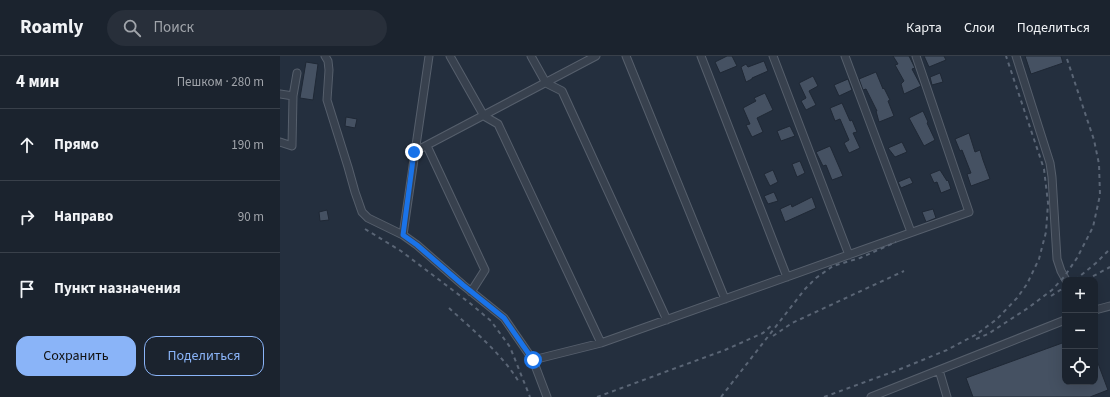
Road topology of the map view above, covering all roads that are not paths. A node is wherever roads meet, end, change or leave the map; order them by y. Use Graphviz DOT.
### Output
graph roads {
  1 [pos="325,56"];
  2 [pos="429,56"];
  3 [pos="450,56"];
  4 [pos="531,56"];
  5 [pos="596,56"];
  6 [pos="626,56"];
  7 [pos="701,56"];
  8 [pos="773,56"];
  9 [pos="845,56"];
  10 [pos="916,56"];
  11 [pos="1016,56"];
  12 [pos="297,73"];
  13 [pos="546,83"];
  14 [pos="280,94"];
  15 [pos="293,96"];
  16 [pos="484,116"];
  17 [pos="280,142"];
  18 [pos="427,146"];
  19 [pos="414,152"];
  20 [pos="911,232"];
  21 [pos="403,235"];
  22 [pos="849,255"];
  23 [pos="787,277"];
  24 [pos="1064,277"];
  25 [pos="471,292"];
  26 [pos="725,299"];
  27 [pos="1110,306"];
  28 [pos="1098,309"];
  29 [pos="666,320"];
  30 [pos="1062,321"];
  31 [pos="601,343"];
  32 [pos="533,360"];
  33 [pos="939,370"];
  34 [pos="547,397"];
  35 [pos="871,397"];
  36 [pos="948,397"];
  1 -- 21 [label="street"];
  2 -- 19 [label="street"];
  3 -- 16 [label="street"];
  4 -- 13 [label="street"];
  5 -- 13 [label="street"];
  6 -- 26 [label="street"];
  7 -- 23 [label="street"];
  8 -- 22 [label="street"];
  9 -- 20 [label="street"];
  10 -- 20 [label="street"];
  11 -- 24 [label="street"];
  12 -- 15 [label="street"];
  13 -- 16 [label="street"];
  13 -- 29 [label="street"];
  14 -- 15 [label="street"];
  15 -- 17 [label="street"];
  16 -- 18 [label="street"];
  16 -- 31 [label="street"];
  18 -- 19 [label="street"];
  18 -- 25 [label="street"];
  19 -- 21 [label="street"];
  20 -- 22 [label="street"];
  21 -- 25 [label="street"];
  22 -- 23 [label="street"];
  23 -- 26 [label="street"];
  25 -- 32 [label="street"];
  26 -- 29 [label="street"];
  27 -- 28 [label="street"];
  29 -- 31 [label="street"];
  30 -- 33 [label="street"];
  31 -- 32 [label="street"];
  32 -- 34 [label="street"];
  33 -- 35 [label="street"];
  33 -- 36 [label="street"];
}
